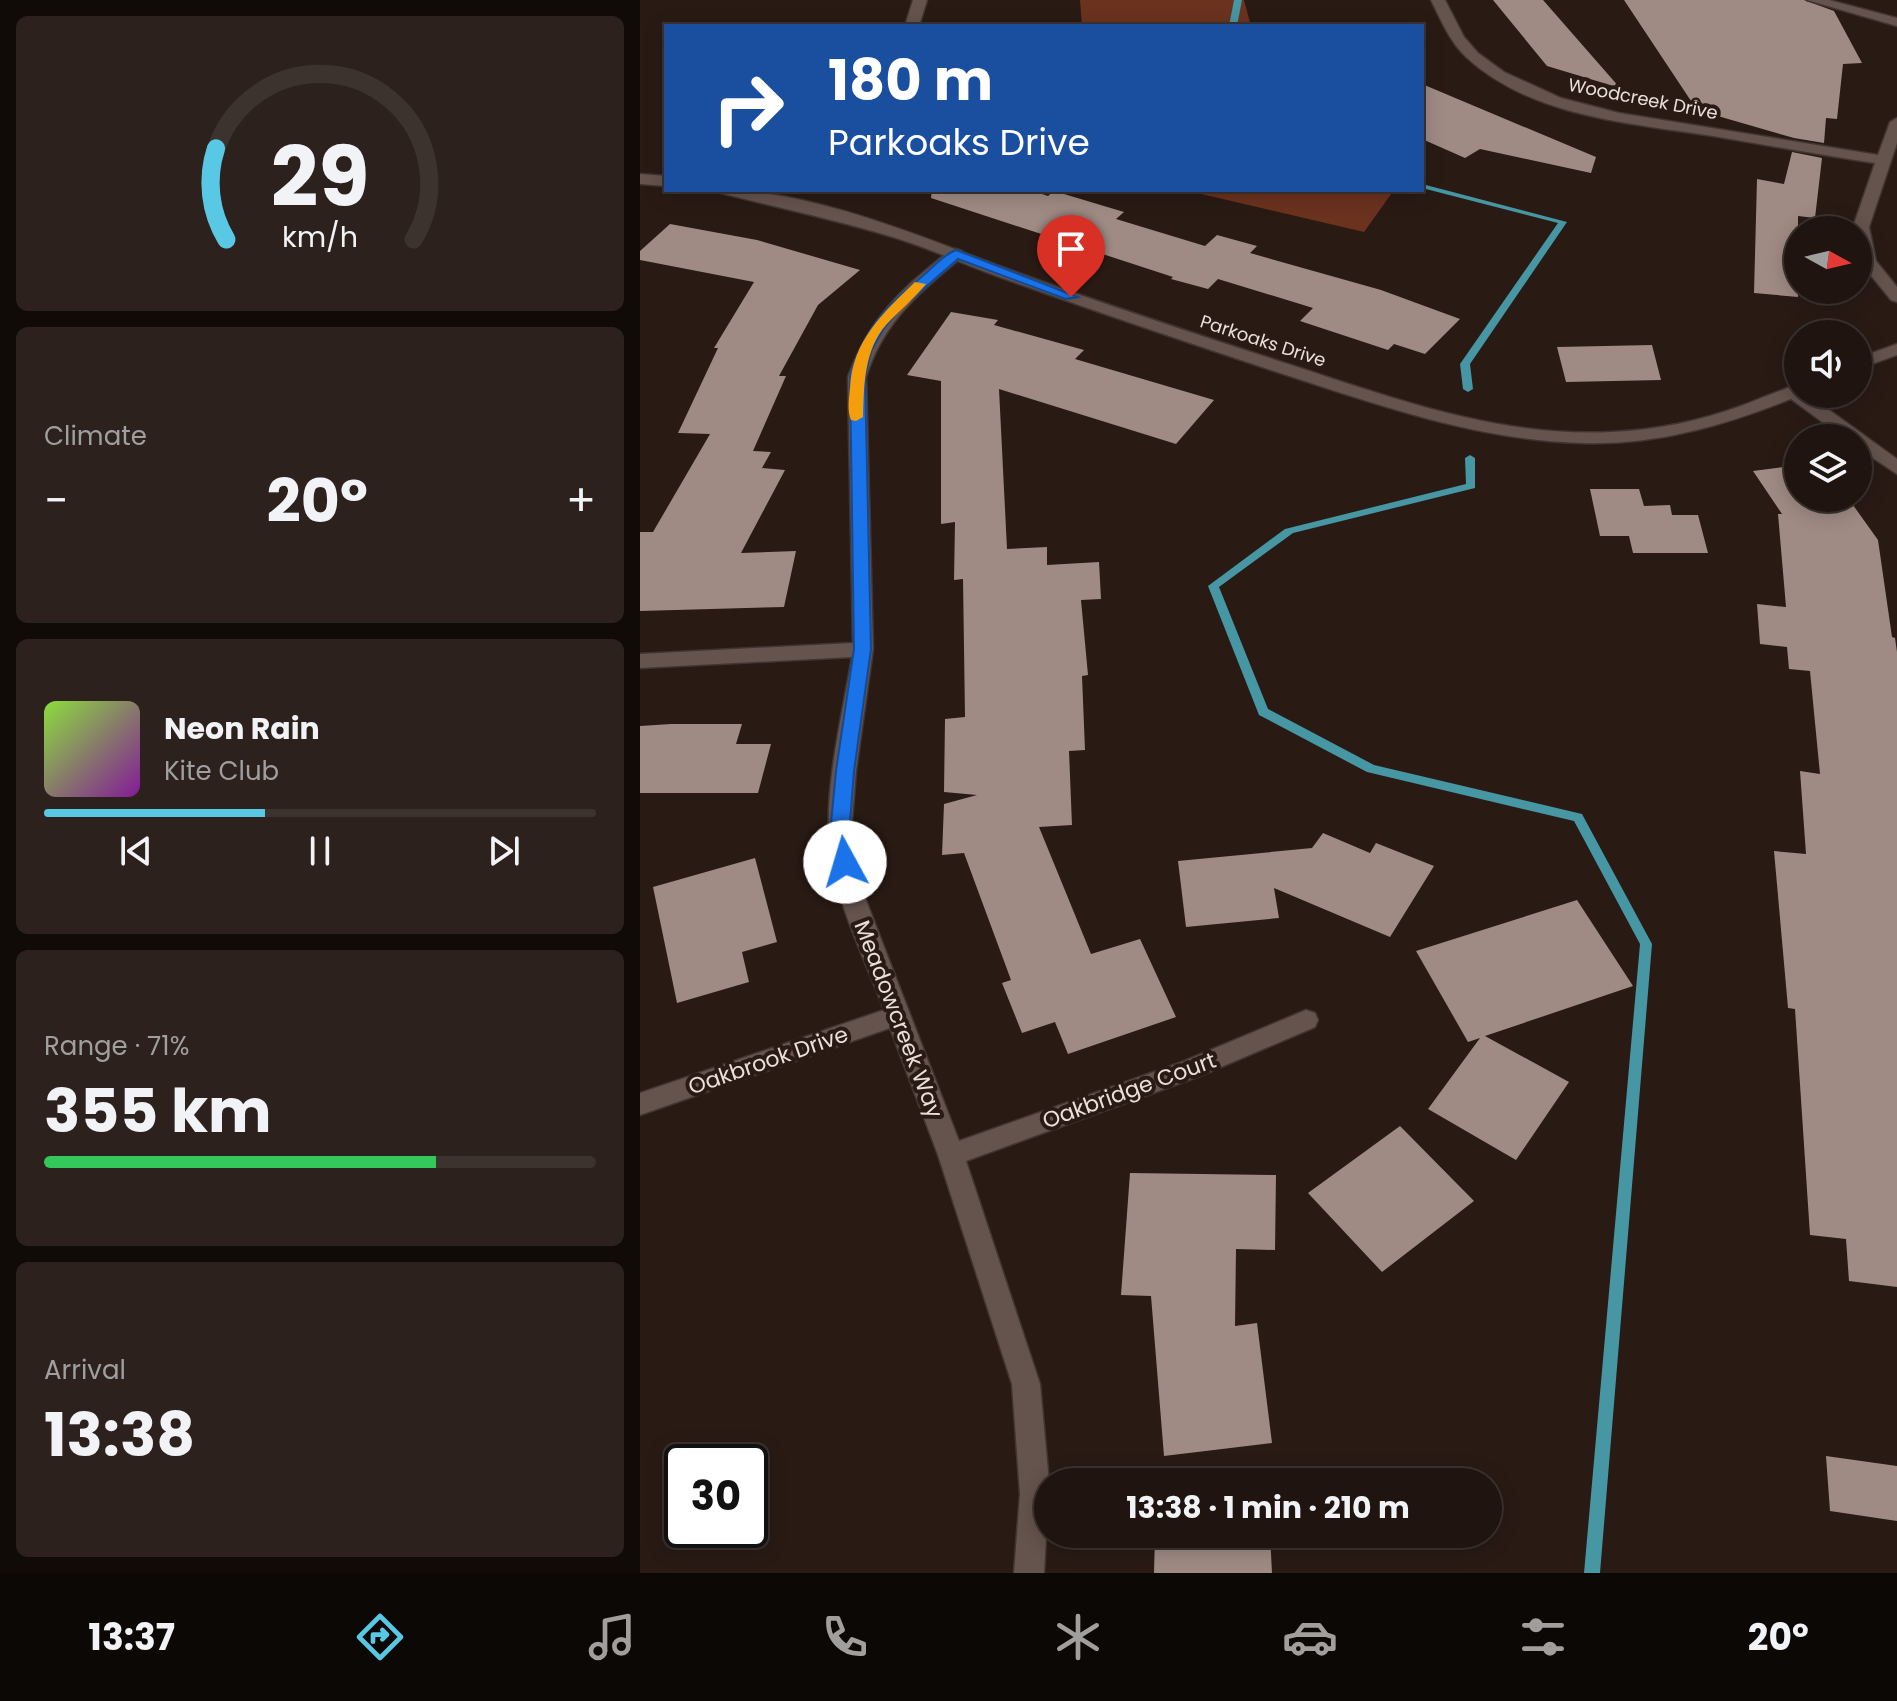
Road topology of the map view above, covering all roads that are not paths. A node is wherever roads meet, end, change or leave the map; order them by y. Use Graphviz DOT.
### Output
graph roads {
  1 [pos="920,0"];
  2 [pos="1438,0"];
  3 [pos="1814,0"];
  4 [pos="1897,22"];
  5 [pos="913,24"];
  6 [pos="1897,122"];
  7 [pos="1882,160"];
  8 [pos="640,179"];
  9 [pos="664,181"];
  10 [pos="757,193"];
  11 [pos="956,254"];
  12 [pos="1897,297"];
  13 [pos="1897,349"];
  14 [pos="1872,359"];
  15 [pos="1784,395"];
  16 [pos="1820,408"];
  17 [pos="1897,468"];
  18 [pos="863,649"];
  19 [pos="640,661"];
  20 [pos="896,1016"];
  21 [pos="1306,1020"];
  22 [pos="640,1104"];
  23 [pos="951,1155"];
  24 [pos="1029,1573"];
  1 -- 5 [label="street"];
  2 -- 7 [label="street, Woodcreek Drive"];
  3 -- 4 [label="street"];
  6 -- 7 [label="street"];
  7 -- 12 [label="street"];
  8 -- 9 [label="street"];
  10 -- 11 [label="street, Parkoaks Drive"];
  11 -- 15 [label="street, Parkoaks Drive"];
  11 -- 18 [label="street, Meadowcreek Way"];
  13 -- 14 [label="street"];
  16 -- 17 [label="street"];
  18 -- 19 [label="street"];
  18 -- 20 [label="street, Meadowcreek Way"];
  20 -- 22 [label="street, Oakbrook Drive"];
  20 -- 23 [label="street, Meadowcreek Way"];
  21 -- 23 [label="street, Oakbridge Court"];
  23 -- 24 [label="street, Meadowcreek Way"];
}
